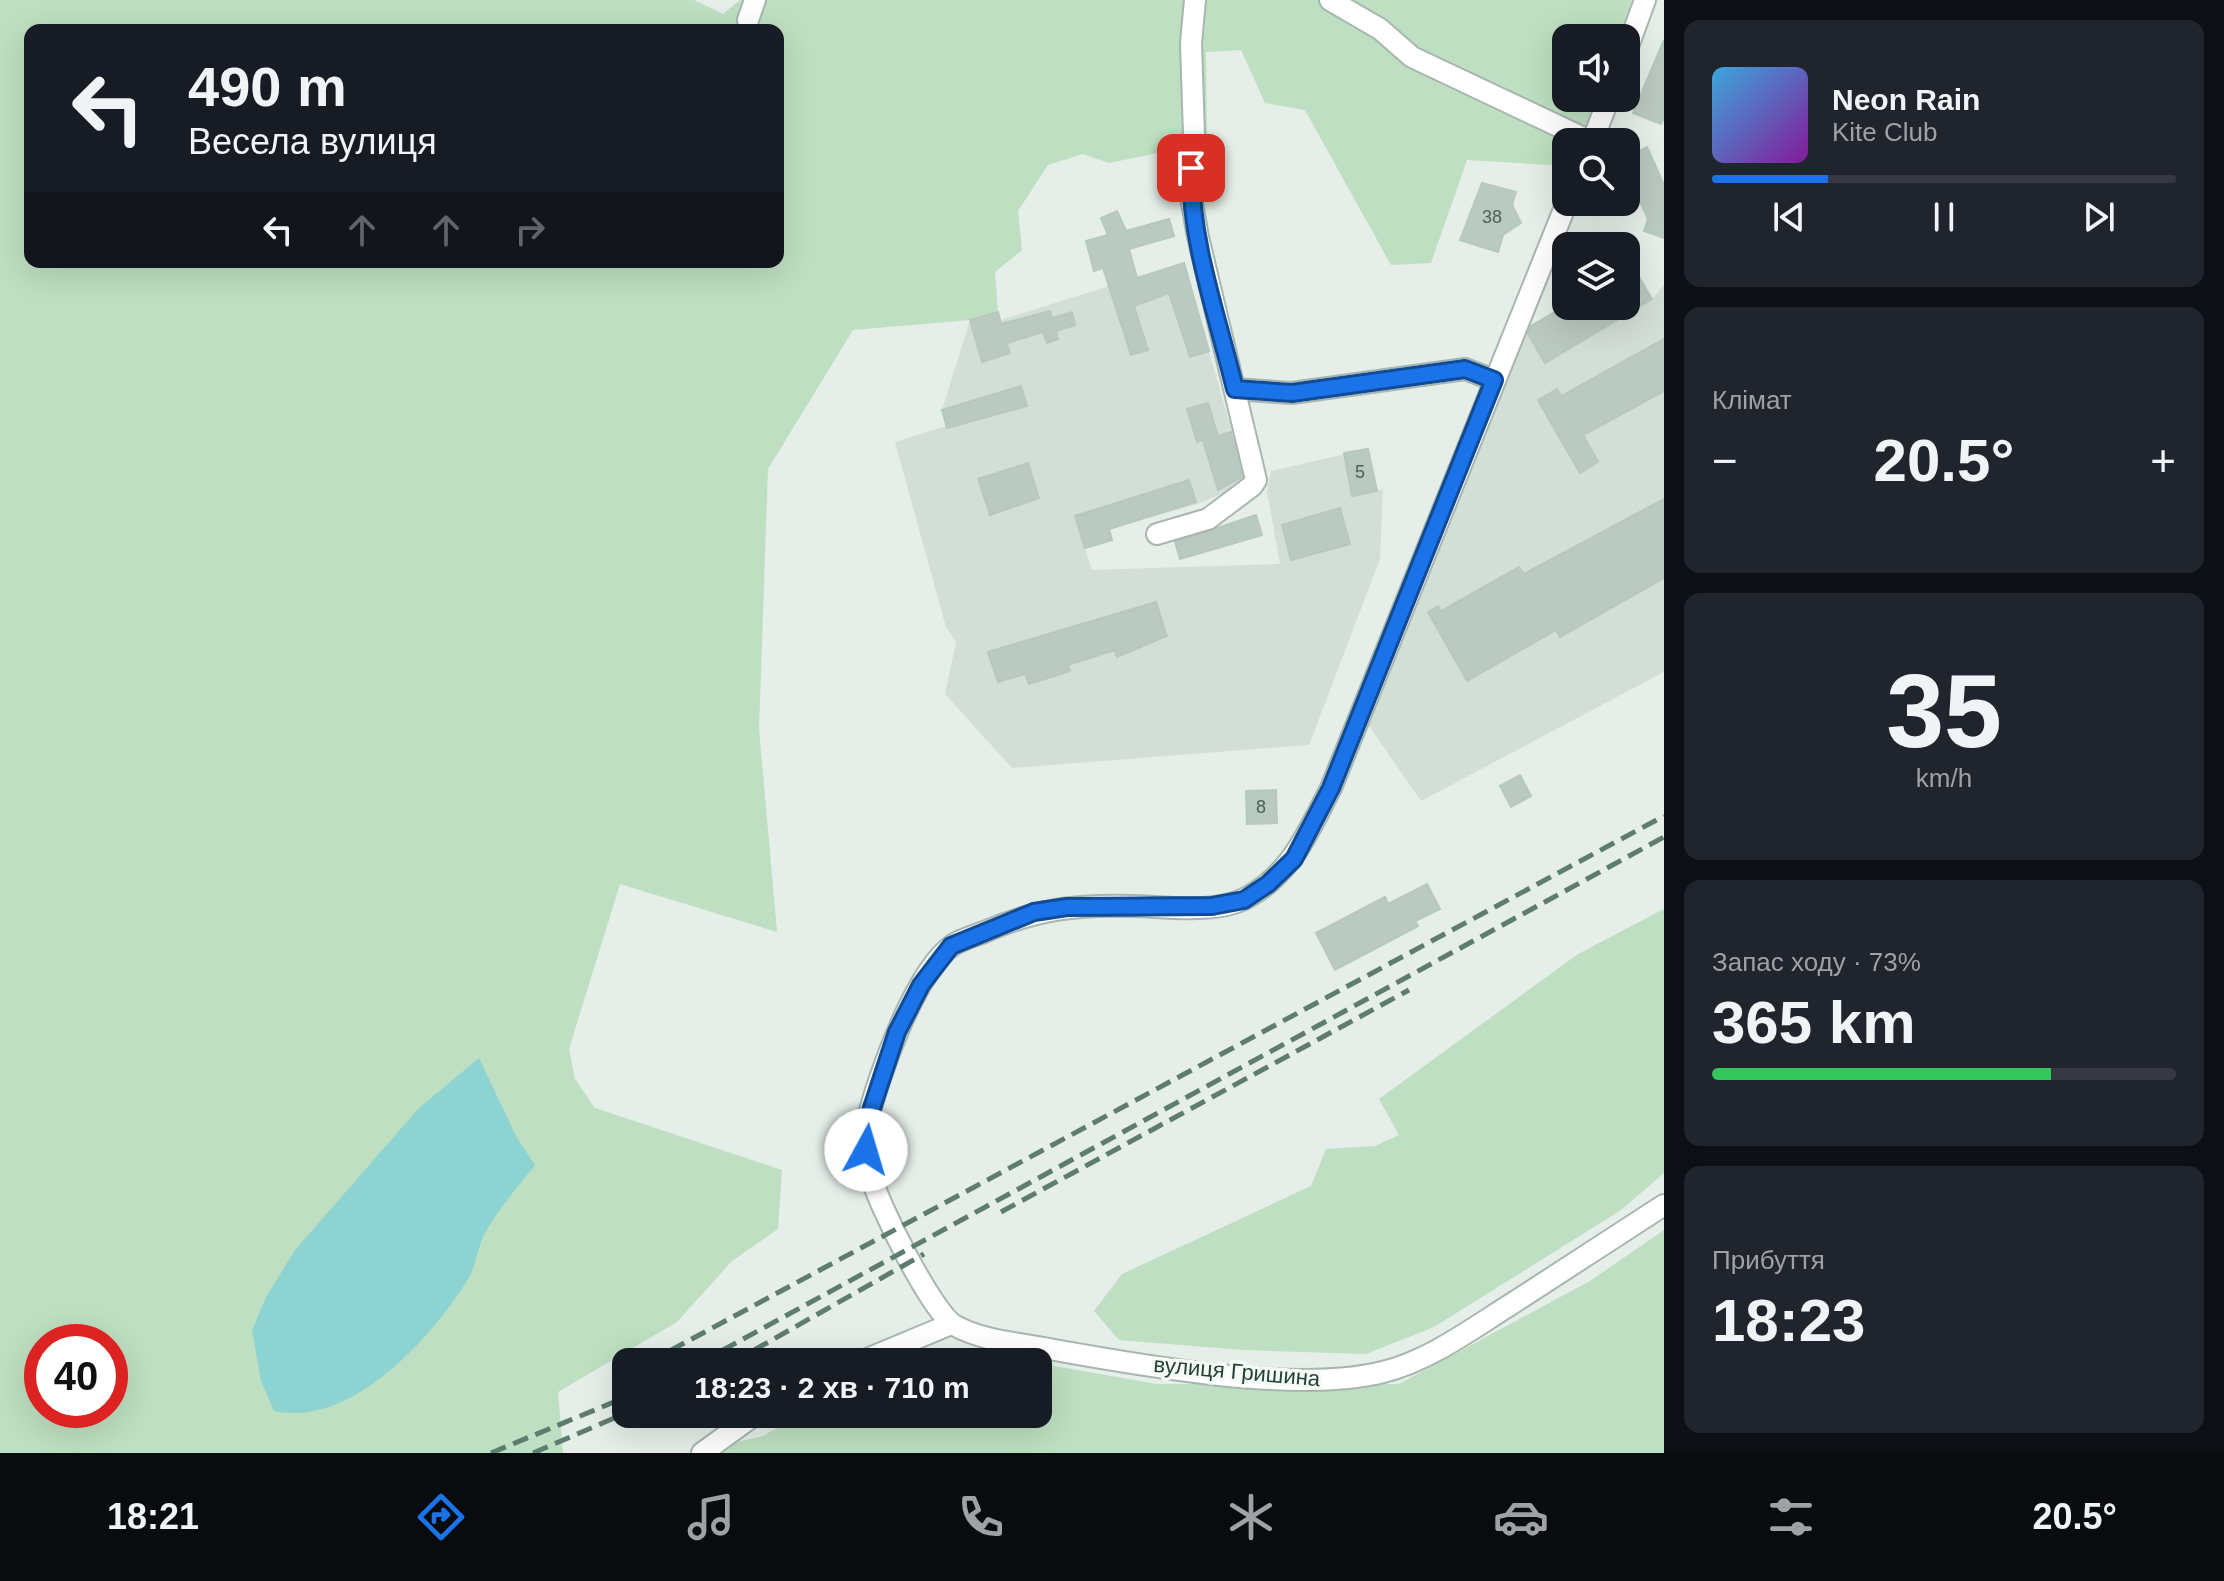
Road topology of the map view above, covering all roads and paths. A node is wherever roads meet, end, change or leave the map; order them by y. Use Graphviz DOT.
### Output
graph roads {
  1 [pos="1195,0"];
  2 [pos="1330,0"];
  3 [pos="1645,0"];
  4 [pos="1636,24"];
  5 [pos="1562,128"];
  6 [pos="1561,216"];
  7 [pos="1494,380"];
  8 [pos="1235,389"];
  9 [pos="1157,534"];
  10 [pos="1664,1205"];
  11 [pos="951,1324"];
  12 [pos="894,1348"];
  13 [pos="737,1428"];
  14 [pos="702,1453"];
  1 -- 8 [label="street"];
  2 -- 5 [label="street"];
  3 -- 4 [label="street"];
  6 -- 7 [label="street"];
  7 -- 8 [label="street"];
  7 -- 11 [label="street"];
  8 -- 9 [label="street"];
  10 -- 11 [label="street, вулиця Гришина"];
  11 -- 12 [label="street"];
  13 -- 14 [label="street"];
}
